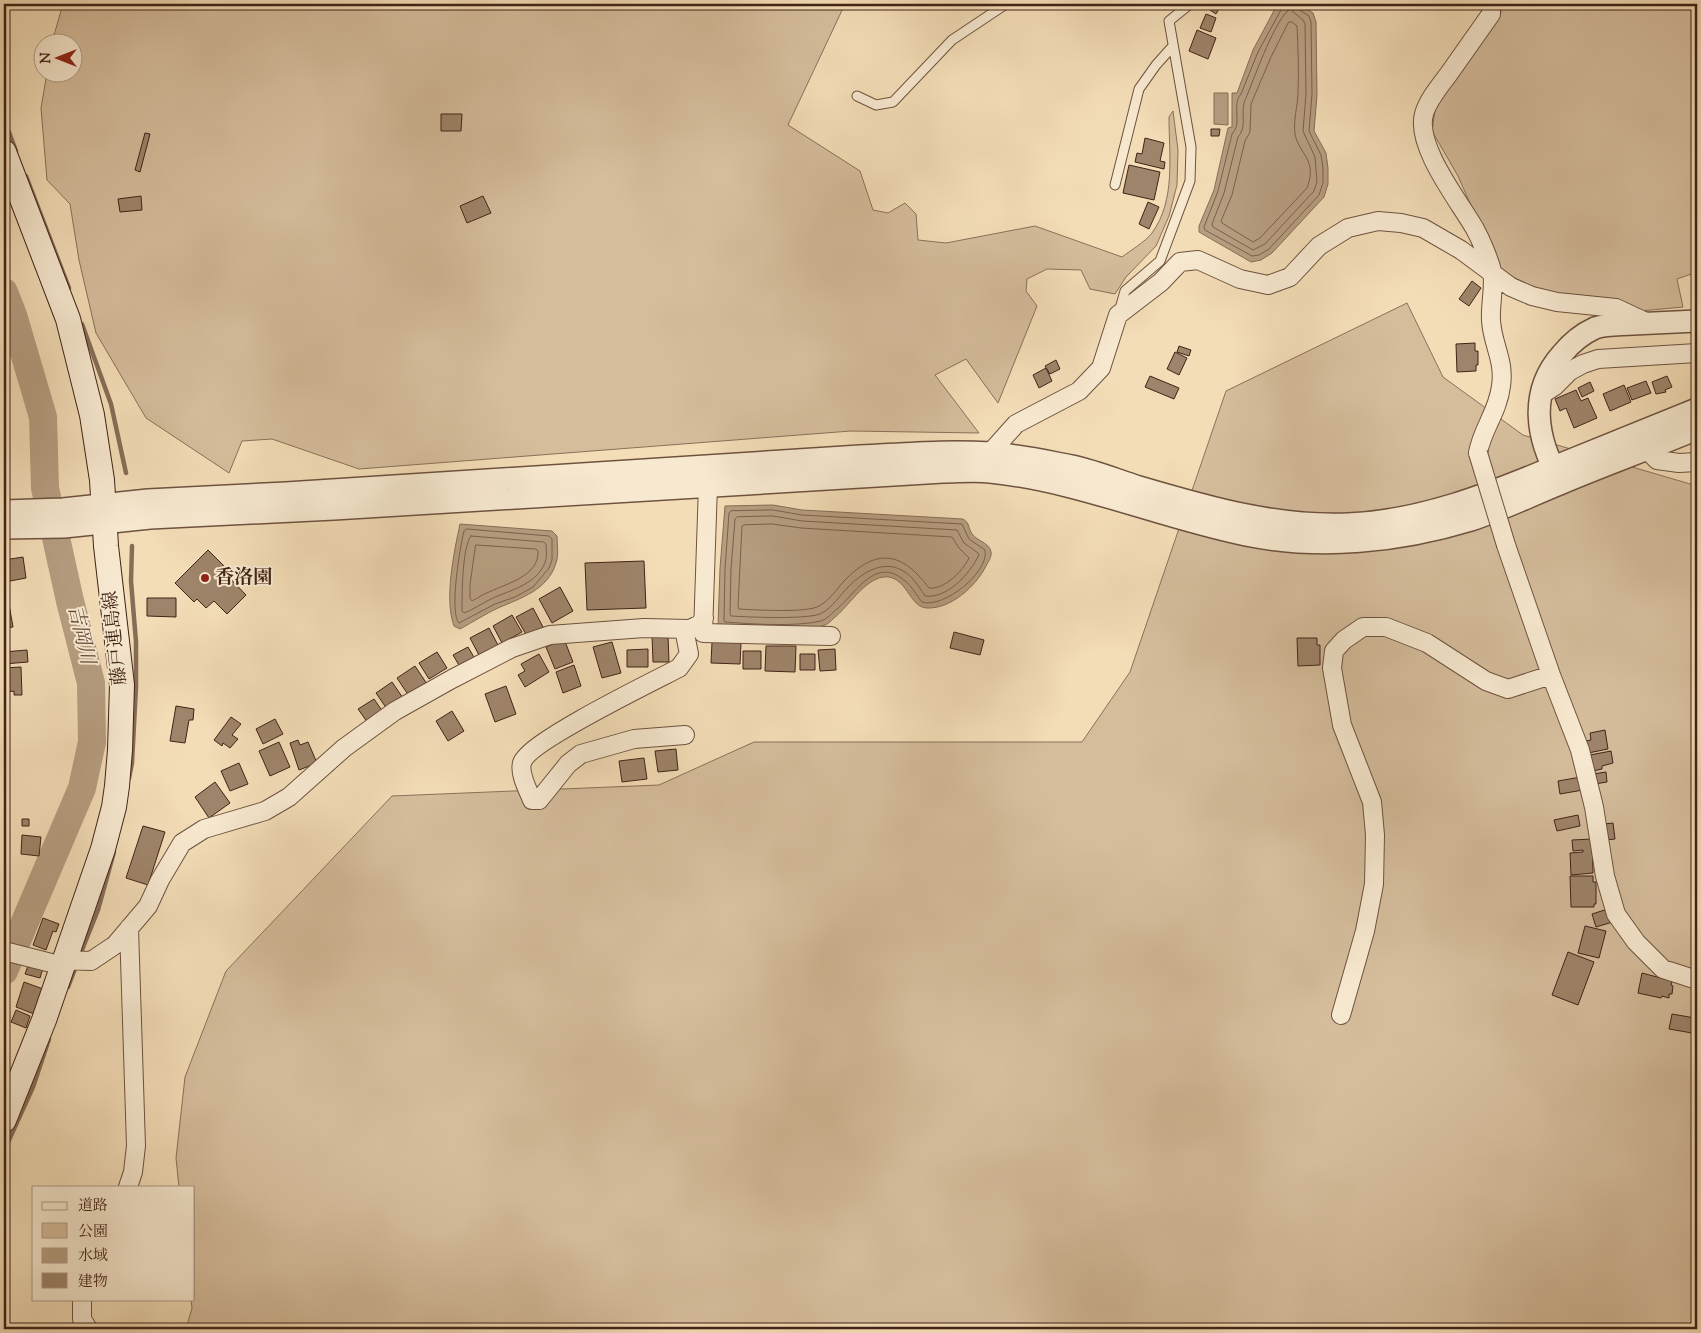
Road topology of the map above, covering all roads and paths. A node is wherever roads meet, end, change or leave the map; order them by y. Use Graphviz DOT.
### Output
graph roads {
  1 [pos="1006,4"];
  2 [pos="1190,4"];
  3 [pos="1491,4"];
  4 [pos="1173,46"];
  5 [pos="858,96"];
  6 [pos="4,152"];
  7 [pos="1114,185"];
  8 [pos="1492,272"];
  9 [pos="1118,315"];
  10 [pos="1697,321"];
  11 [pos="1648,323"];
  12 [pos="1697,353"];
  13 [pos="1541,395"];
  14 [pos="1697,409"];
  15 [pos="1697,429"];
  16 [pos="1647,450"];
  17 [pos="989,462"];
  18 [pos="1697,462"];
  19 [pos="1557,475"];
  20 [pos="708,485"];
  21 [pos="104,514"];
  22 [pos="18,516"];
  23 [pos="4,528"];
  24 [pos="704,618"];
  25 [pos="684,629"];
  26 [pos="831,636"];
  27 [pos="1551,674"];
  28 [pos="686,735"];
  29 [pos="129,928"];
  30 [pos="4,951"];
  31 [pos="64,963"];
  32 [pos="1697,980"];
  33 [pos="1341,1015"];
  34 [pos="4,1120"];
  35 [pos="128,1186"];
  36 [pos="82,1300"];
  37 [pos="88,1329"];
  1 -- 5 [label="lane"];
  2 -- 4 [label="lane"];
  3 -- 8 [label="street"];
  4 -- 7 [label="lane"];
  4 -- 9 [label="lane"];
  6 -- 21 [label="main road, 藤戸連島線"];
  8 -- 9 [label="street"];
  8 -- 11 [label="street"];
  8 -- 27 [label="street, bridge"];
  9 -- 17 [label="street"];
  10 -- 11 [label="street"];
  11 -- 13 [label="street"];
  12 -- 13 [label="street"];
  13 -- 19 [label="street"];
  14 -- 19 [label="street"];
  15 -- 16 [label="street"];
  16 -- 18 [label="street"];
  16 -- 19 [label="street"];
  17 -- 19 [label="street"];
  17 -- 20 [label="street"];
  17 -- 21 [label="street"];
  20 -- 21 [label="street"];
  20 -- 24 [label="street"];
  21 -- 22 [label="street"];
  21 -- 31 [label="main road, 藤戸連島線"];
  22 -- 23 [label="street"];
  24 -- 25 [label="street"];
  24 -- 26 [label="street"];
  25 -- 28 [label="street"];
  25 -- 29 [label="street"];
  27 -- 32 [label="street"];
  27 -- 33 [label="street"];
  29 -- 31 [label="street"];
  29 -- 35 [label="street"];
  30 -- 31 [label="street"];
  31 -- 34 [label="main road, 藤戸連島線"];
  36 -- 37 [label="street"];
}
